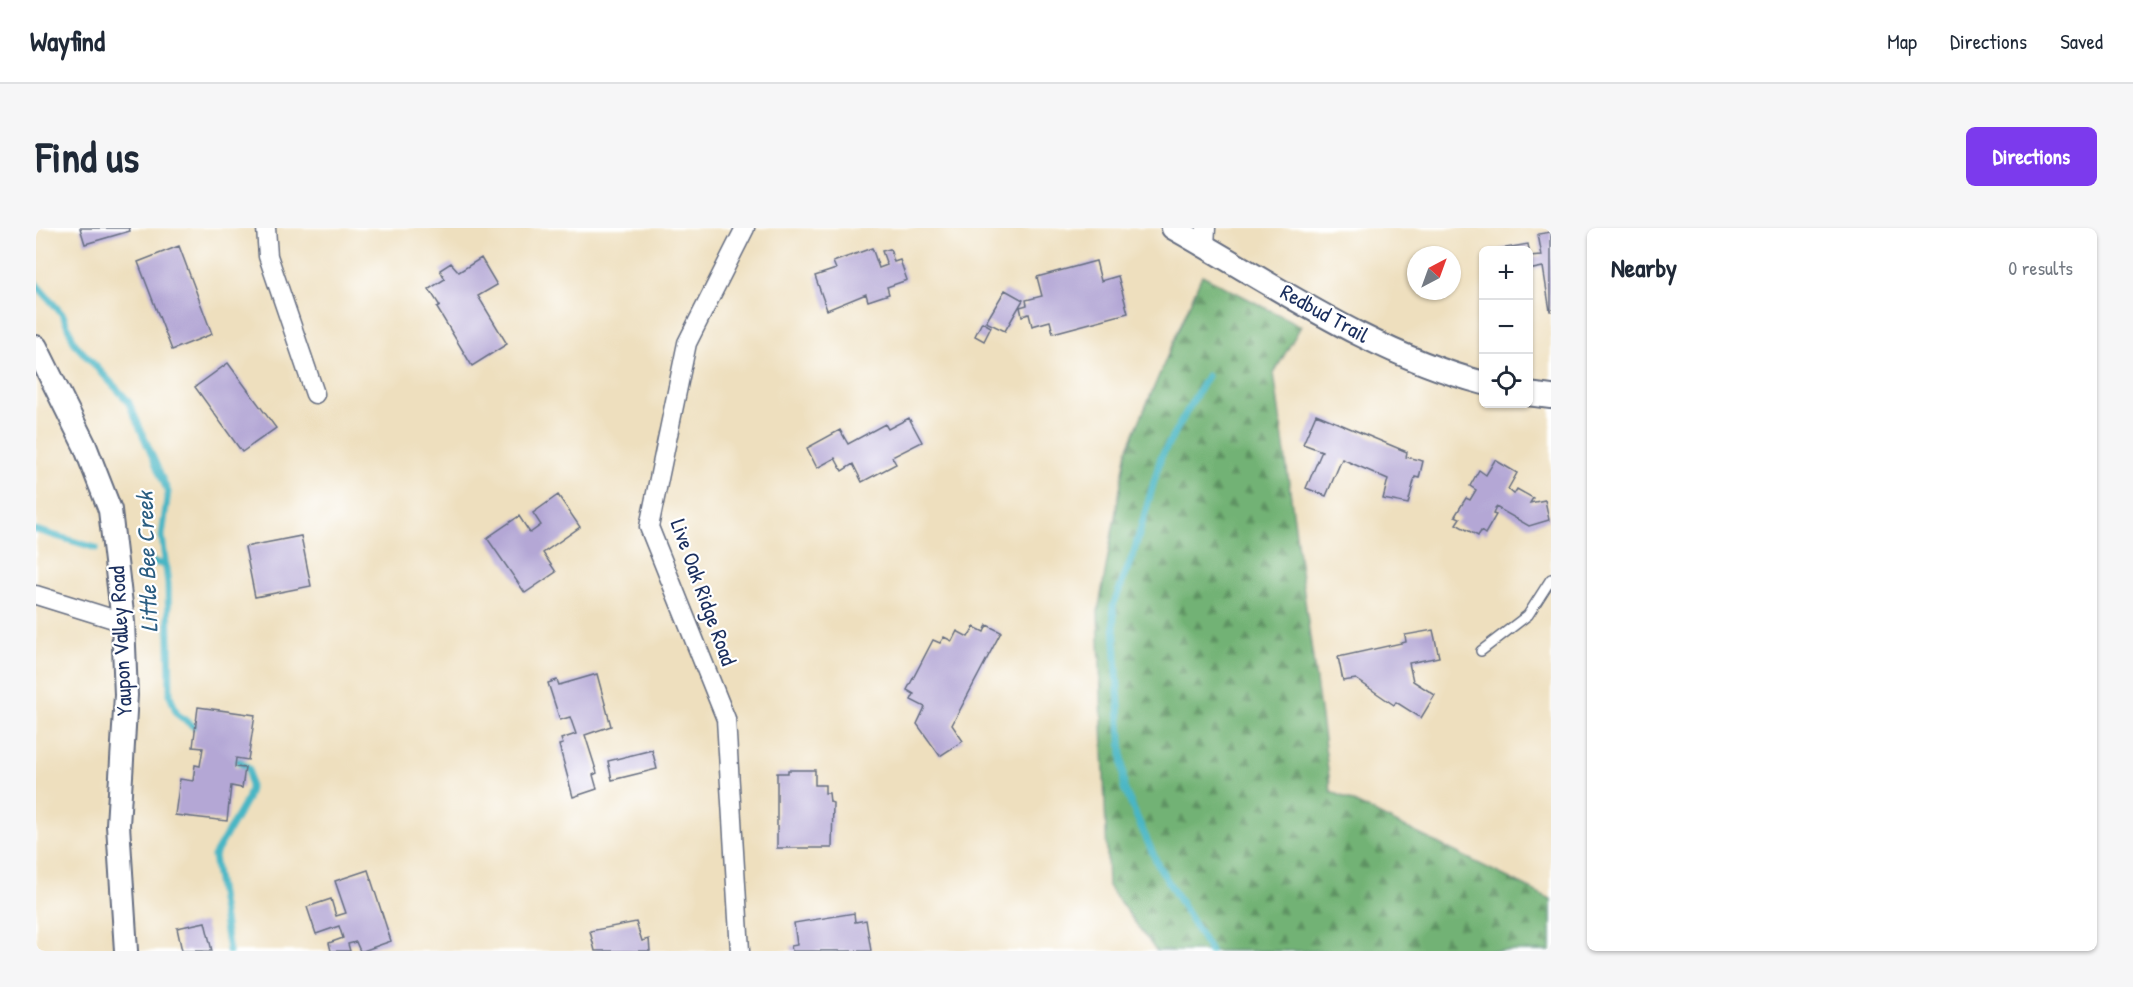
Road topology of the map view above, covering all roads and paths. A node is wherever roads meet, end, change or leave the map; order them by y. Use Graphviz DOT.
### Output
graph roads {
  1 [pos="266,228"];
  2 [pos="745,228"];
  3 [pos="1173,228"];
  4 [pos="1206,237"];
  5 [pos="36,347"];
  6 [pos="1479,382"];
  7 [pos="315,394"];
  8 [pos="1533,395"];
  9 [pos="1551,397"];
  10 [pos="1551,579"];
  11 [pos="36,595"];
  12 [pos="123,622"];
  13 [pos="1481,651"];
  14 [pos="126,951"];
  15 [pos="741,951"];
  1 -- 7 [label="street"];
  2 -- 15 [label="street, Live Oak Ridge Road"];
  3 -- 4 [label="street, Redbud Trail"];
  4 -- 6 [label="street, Redbud Trail"];
  5 -- 12 [label="street, Yaupon Valley Road"];
  8 -- 9 [label="street"];
  10 -- 13 [label="lane"];
  11 -- 12 [label="street"];
  12 -- 14 [label="street, Yaupon Valley Road"];
}
